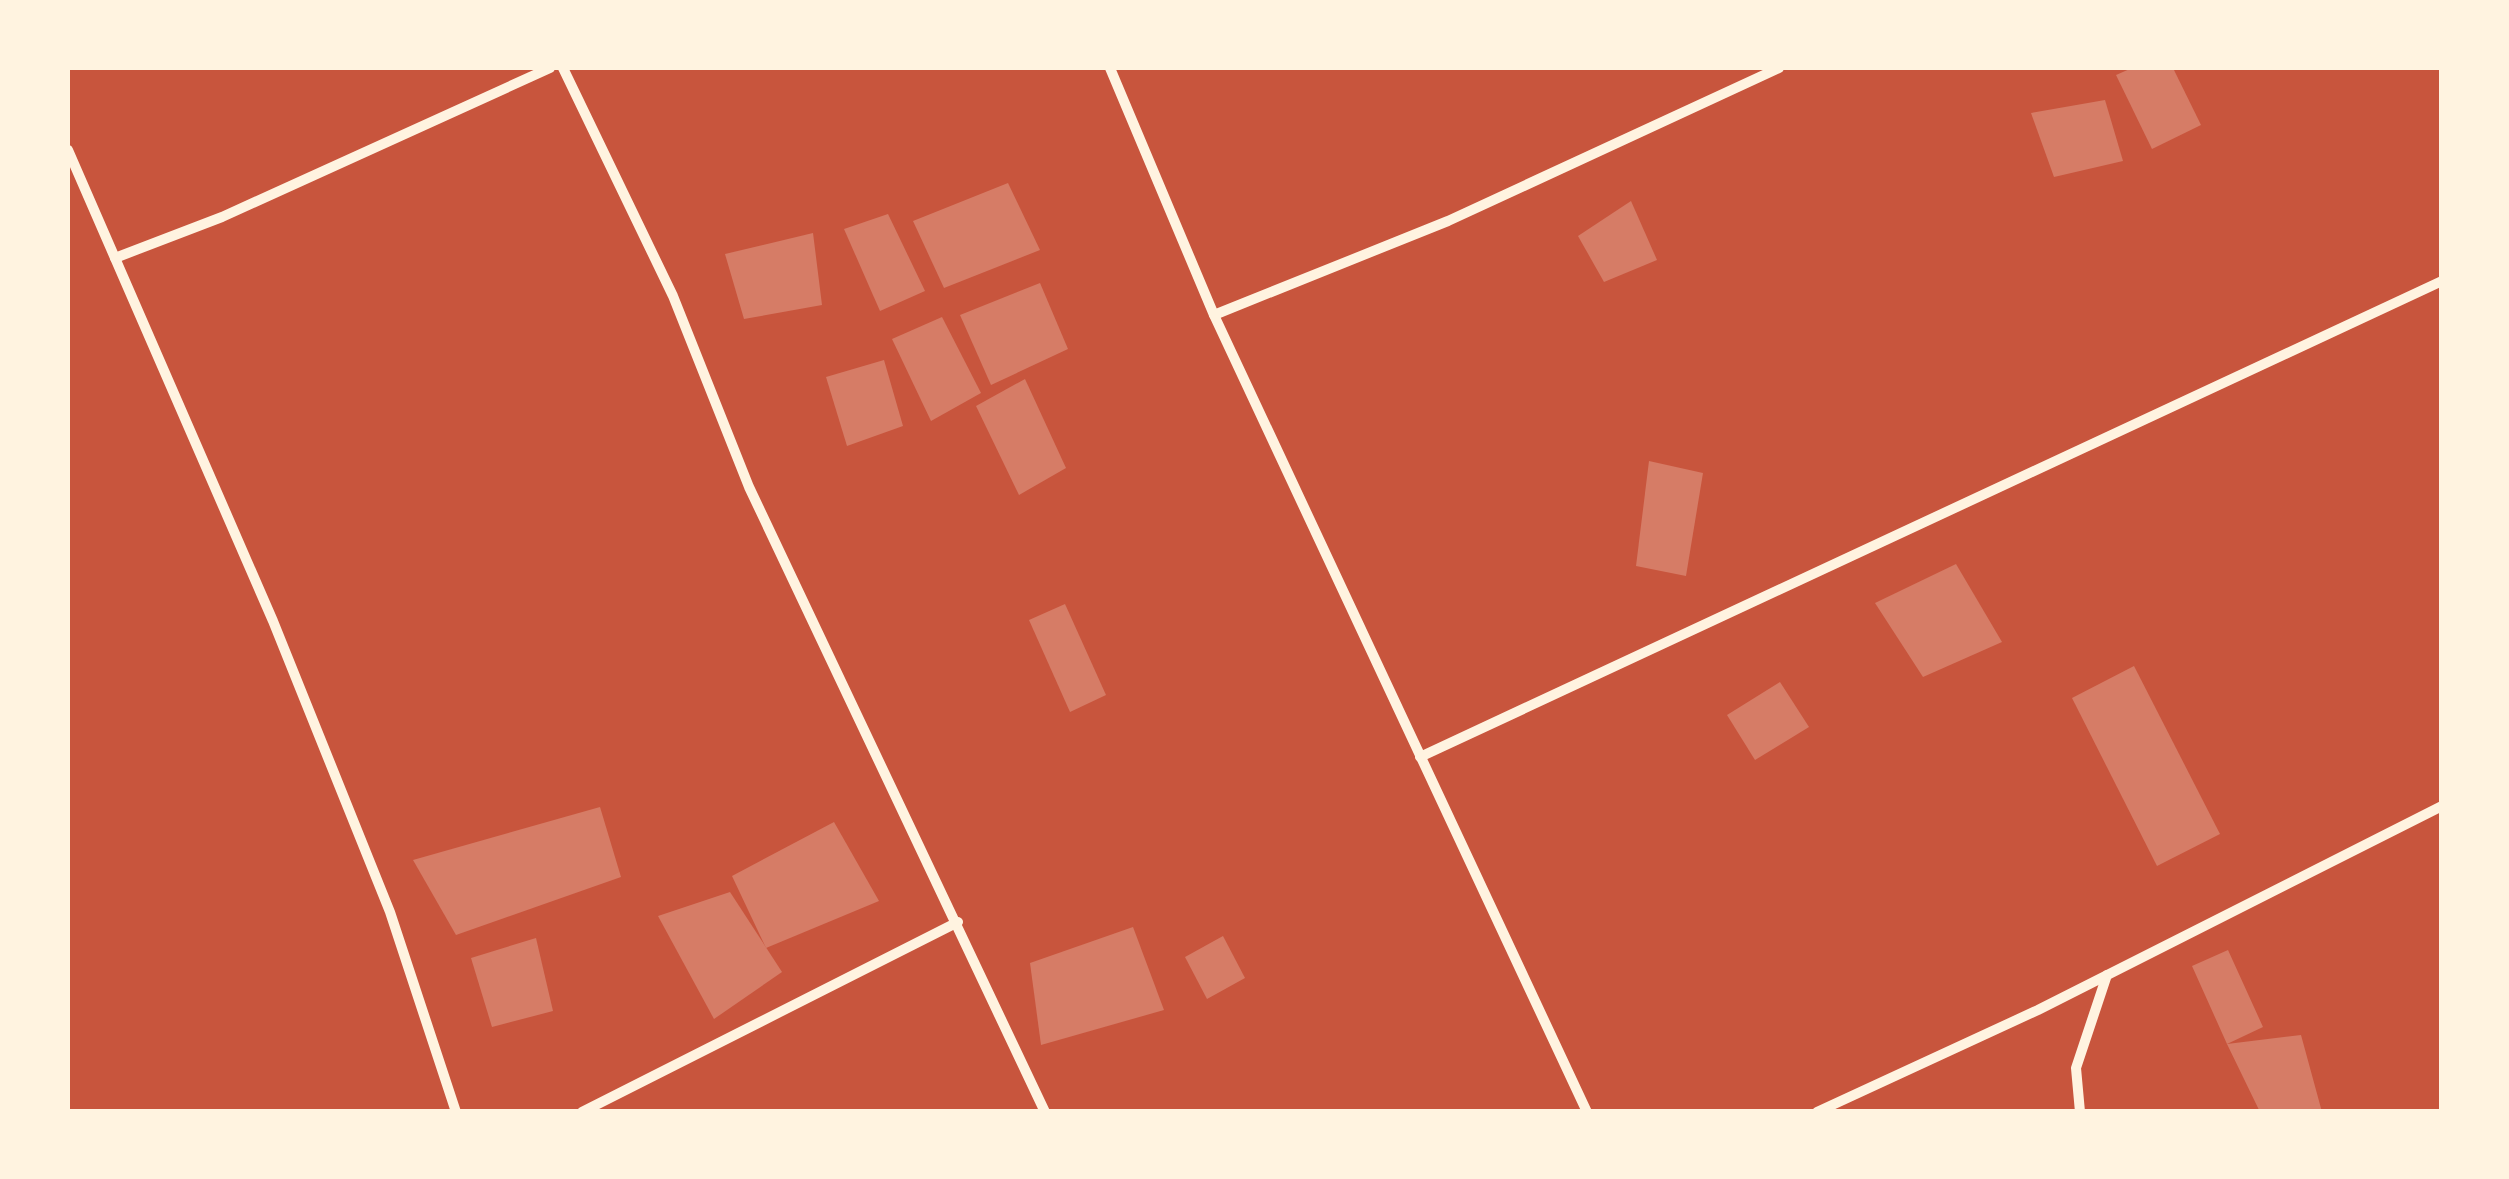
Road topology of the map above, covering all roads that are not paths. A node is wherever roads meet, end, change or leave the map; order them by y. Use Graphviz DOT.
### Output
graph roads {
  1 [pos="550,68"];
  2 [pos="564,68"];
  3 [pos="1110,68"];
  4 [pos="1778,68"];
  5 [pos="68,150"];
  6 [pos="114,258"];
  7 [pos="2442,281"];
  8 [pos="1214,315"];
  9 [pos="1420,757"];
  10 [pos="2442,806"];
  11 [pos="958,922"];
  12 [pos="2107,974"];
  13 [pos="456,1112"];
  14 [pos="582,1112"];
  15 [pos="1045,1112"];
  16 [pos="1587,1112"];
  17 [pos="1816,1112"];
  18 [pos="2080,1112"];
  1 -- 6 [label="street"];
  2 -- 11 [label="street"];
  3 -- 8 [label="street"];
  4 -- 8 [label="street"];
  5 -- 6 [label="street"];
  6 -- 13 [label="street"];
  7 -- 9 [label="street"];
  8 -- 9 [label="street"];
  9 -- 16 [label="street"];
  10 -- 12 [label="street"];
  11 -- 14 [label="street"];
  11 -- 15 [label="street"];
  12 -- 17 [label="street"];
  12 -- 18 [label="street"];
}
